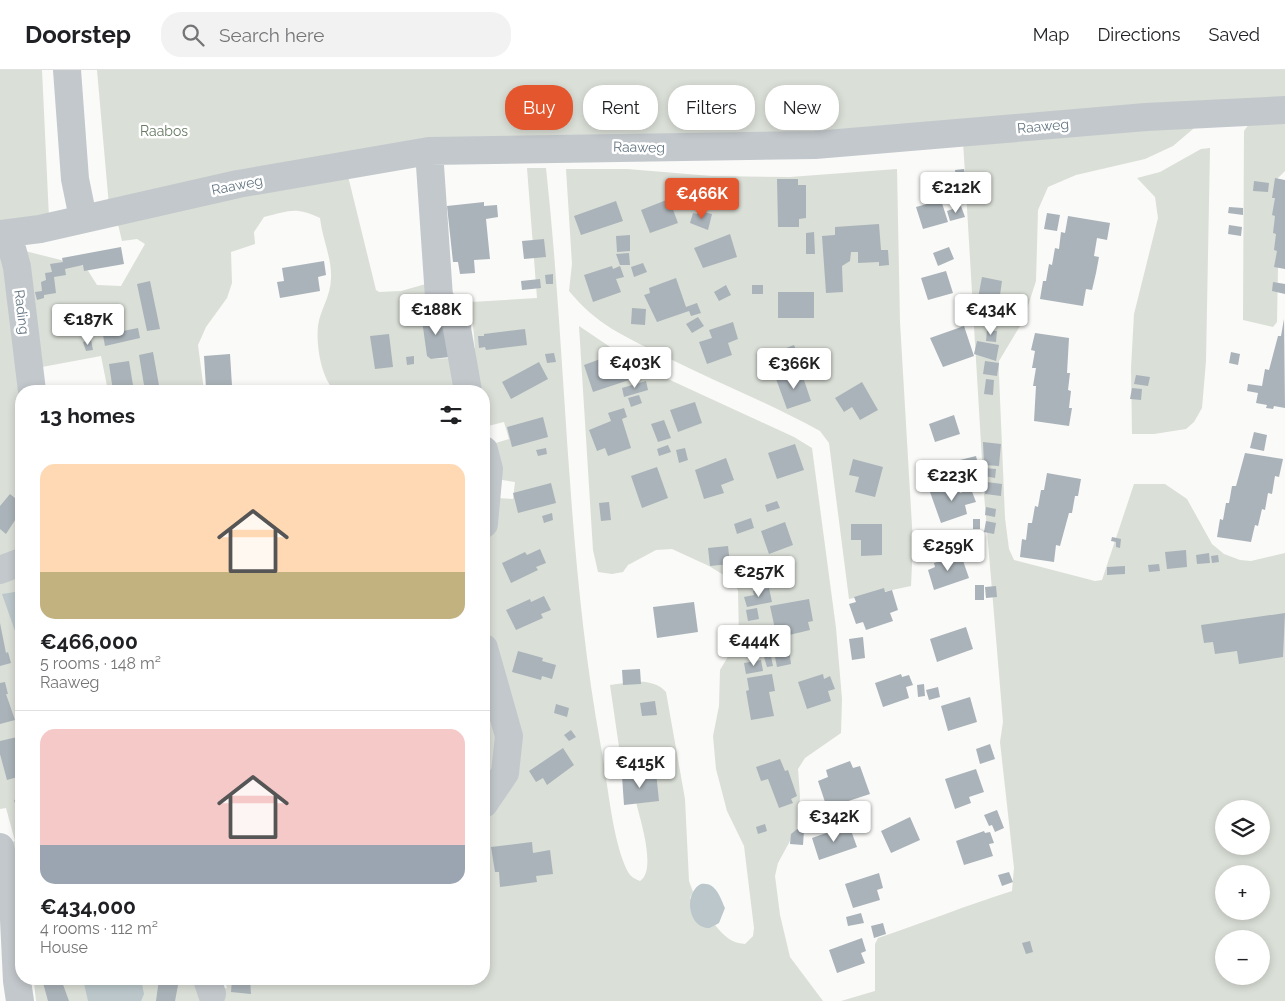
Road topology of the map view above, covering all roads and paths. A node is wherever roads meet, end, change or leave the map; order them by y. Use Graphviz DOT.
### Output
graph roads {
  1 [pos="68,70"];
  2 [pos="1285,110"];
  3 [pos="429,151"];
  4 [pos="83,218"];
  5 [pos="4,234"];
  6 [pos="31,385"];
  7 [pos="467,385"];
  8 [pos="15,564"];
  9 [pos="0,570"];
  10 [pos="490,669"];
  11 [pos="490,795"];
  12 [pos="0,847"];
  13 [pos="15,929"];
  14 [pos="19,985"];
  15 [pos="20,1001"];
  1 -- 4 [label="street"];
  2 -- 3 [label="street, Raaweg"];
  3 -- 4 [label="street, Raaweg"];
  3 -- 7 [label="street"];
  4 -- 5 [label="street, Raaweg"];
  5 -- 6 [label="street, Rading"];
  8 -- 9 [label="street"];
  10 -- 11 [label="street"];
  12 -- 13 [label="street"];
  14 -- 15 [label="street"];
}
